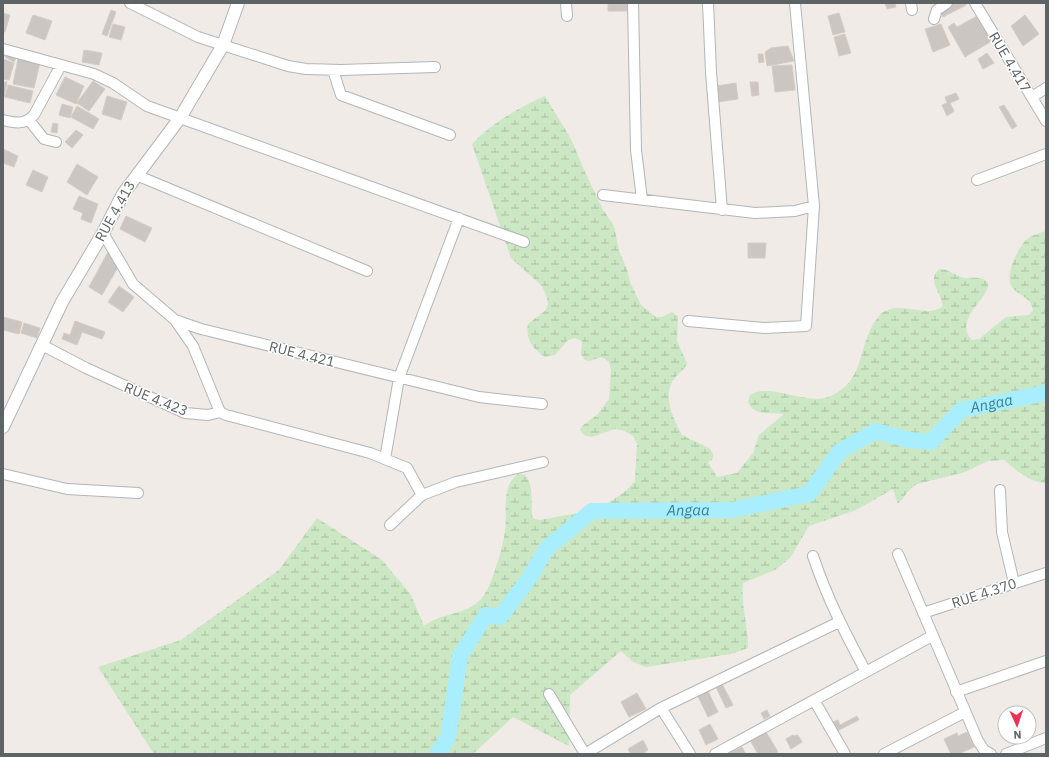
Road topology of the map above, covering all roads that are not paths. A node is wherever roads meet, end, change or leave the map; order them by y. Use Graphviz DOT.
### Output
graph roads {
  1 [pos="130,3"];
  2 [pos="238,3"];
  3 [pos="566,3"];
  4 [pos="633,3"];
  5 [pos="708,3"];
  6 [pos="795,3"];
  7 [pos="947,3"];
  8 [pos="975,3"];
  9 [pos="567,16"];
  10 [pos="934,19"];
  11 [pos="223,46"];
  12 [pos="3,49"];
  13 [pos="61,66"];
  14 [pos="435,67"];
  15 [pos="333,70"];
  16 [pos="1046,88"];
  17 [pos="1032,97"];
  18 [pos="180,118"];
  19 [pos="3,120"];
  20 [pos="29,120"];
  21 [pos="1046,121"];
  22 [pos="450,135"];
  23 [pos="56,142"];
  24 [pos="1046,154"];
  25 [pos="136,175"];
  26 [pos="978,180"];
  27 [pos="603,195"];
  28 [pos="642,199"];
  29 [pos="814,206"];
  30 [pos="722,210"];
  31 [pos="459,218"];
  32 [pos="103,233"];
  33 [pos="524,242"];
  34 [pos="367,271"];
  35 [pos="175,320"];
  36 [pos="688,321"];
  37 [pos="42,345"];
  38 [pos="399,378"];
  39 [pos="542,404"];
  40 [pos="220,412"];
  41 [pos="4,423"];
  42 [pos="385,459"];
  43 [pos="543,462"];
  44 [pos="3,474"];
  45 [pos="1000,490"];
  46 [pos="138,493"];
  47 [pos="422,495"];
  48 [pos="390,525"];
  49 [pos="898,554"];
  50 [pos="813,556"];
  51 [pos="1046,573"];
  52 [pos="1014,583"];
  53 [pos="923,613"];
  54 [pos="839,622"];
  55 [pos="932,636"];
  56 [pos="1046,661"];
  57 [pos="866,672"];
  58 [pos="956,692"];
  59 [pos="549,694"];
  60 [pos="814,700"];
  61 [pos="661,708"];
  62 [pos="965,712"];
  63 [pos="1045,738"];
  64 [pos="585,754"];
  65 [pos="690,754"];
  66 [pos="715,754"];
  67 [pos="845,754"];
  68 [pos="884,754"];
  69 [pos="991,754"];
  70 [pos="1006,754"];
  1 -- 11 [label="street"];
  2 -- 11 [label="street, RUE 4.413"];
  3 -- 9 [label="street"];
  4 -- 28 [label="street"];
  5 -- 30 [label="street"];
  6 -- 29 [label="street"];
  7 -- 10 [label="street"];
  8 -- 17 [label="street, RUE 4.417"];
  11 -- 15 [label="street"];
  11 -- 18 [label="street, RUE 4.413"];
  12 -- 13 [label="street"];
  13 -- 18 [label="street"];
  13 -- 20 [label="street"];
  14 -- 15 [label="street"];
  15 -- 22 [label="street"];
  16 -- 17 [label="street"];
  17 -- 21 [label="street, RUE 4.417"];
  18 -- 25 [label="street, RUE 4.413"];
  18 -- 31 [label="street"];
  19 -- 20 [label="street"];
  20 -- 23 [label="street"];
  24 -- 26 [label="street"];
  25 -- 32 [label="street, RUE 4.413"];
  25 -- 34 [label="street"];
  27 -- 28 [label="street"];
  28 -- 30 [label="street"];
  29 -- 30 [label="street"];
  29 -- 36 [label="street"];
  31 -- 33 [label="street"];
  31 -- 38 [label="street"];
  32 -- 35 [label="street, RUE 4.421"];
  32 -- 37 [label="street, RUE 4.413"];
  35 -- 38 [label="street, RUE 4.421"];
  35 -- 40 [label="street"];
  37 -- 40 [label="street, RUE 4.423"];
  37 -- 41 [label="street, RUE 4.413"];
  38 -- 39 [label="street, RUE 4.421"];
  38 -- 42 [label="street"];
  40 -- 42 [label="street, RUE 4.423"];
  42 -- 47 [label="street, RUE 4.423"];
  43 -- 47 [label="street"];
  44 -- 46 [label="street"];
  45 -- 52 [label="street"];
  47 -- 48 [label="street"];
  49 -- 53 [label="street"];
  50 -- 54 [label="street"];
  51 -- 52 [label="street, RUE 4.370"];
  52 -- 53 [label="street, RUE 4.370"];
  53 -- 55 [label="street"];
  54 -- 57 [label="street"];
  54 -- 61 [label="street"];
  55 -- 57 [label="street"];
  55 -- 58 [label="street"];
  56 -- 58 [label="street"];
  57 -- 60 [label="street"];
  58 -- 62 [label="street"];
  59 -- 64 [label="street"];
  60 -- 66 [label="street"];
  60 -- 67 [label="street"];
  61 -- 64 [label="street"];
  61 -- 65 [label="street"];
  62 -- 68 [label="street"];
  62 -- 69 [label="street"];
  63 -- 70 [label="street"];
}
